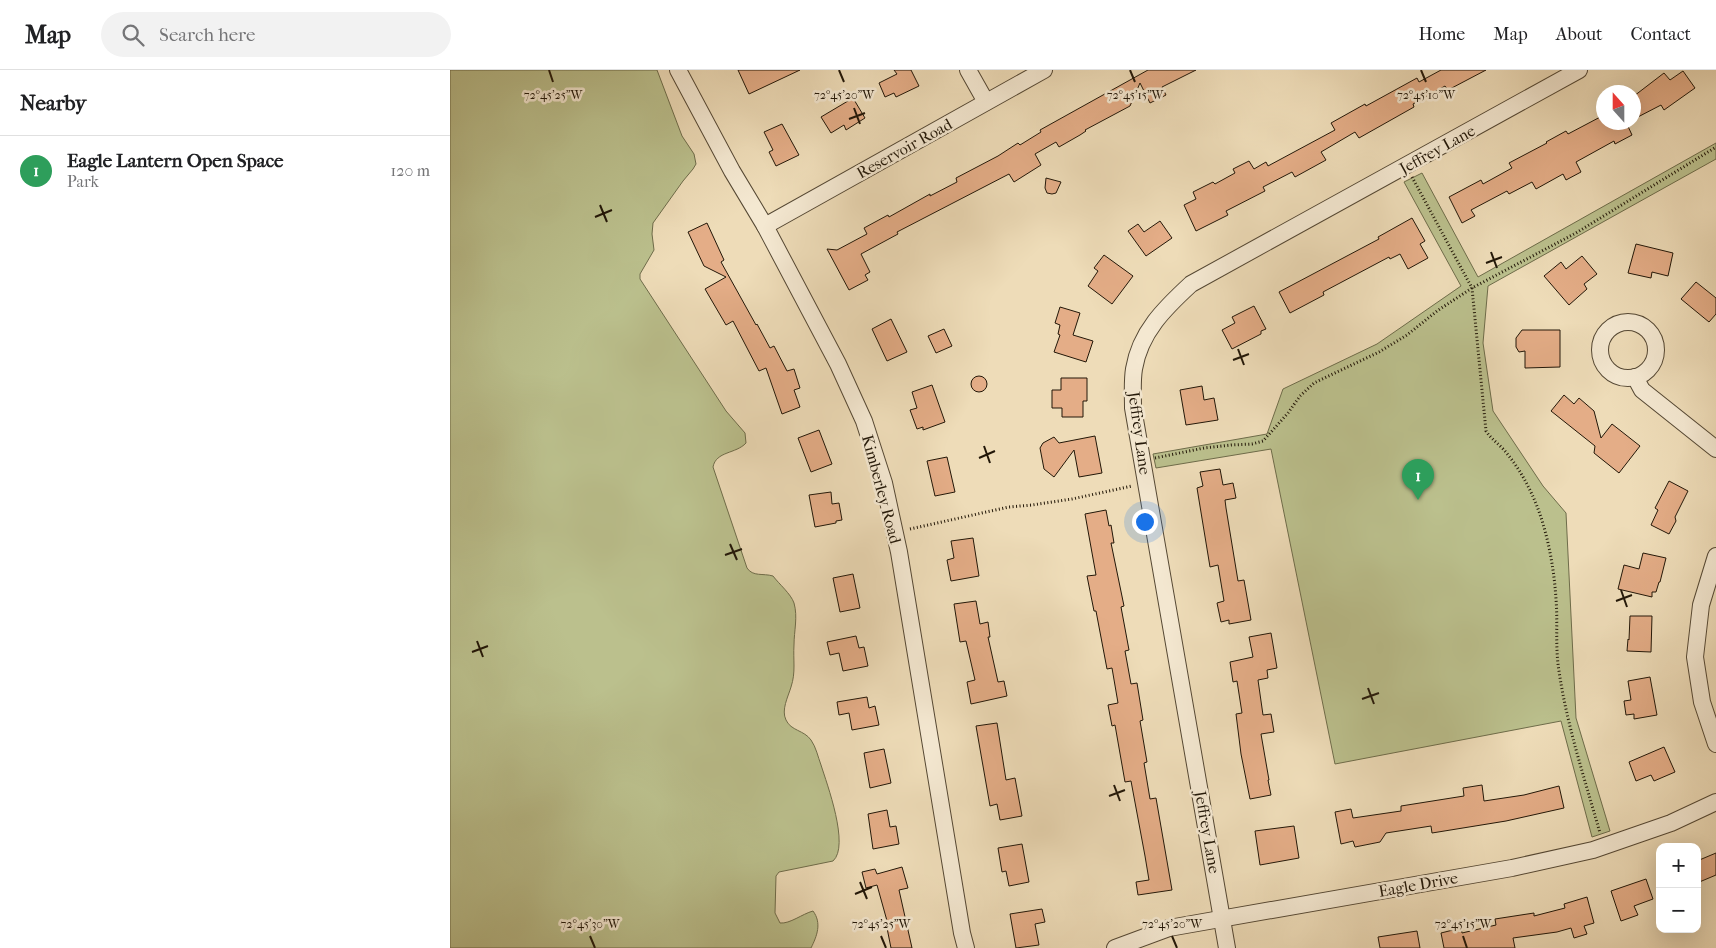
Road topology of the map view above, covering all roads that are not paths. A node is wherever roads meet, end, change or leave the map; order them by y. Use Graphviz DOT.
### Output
graph roads {
  1 [pos="678,70"];
  2 [pos="968,70"];
  3 [pos="1044,70"];
  4 [pos="1579,70"];
  5 [pos="986,102"];
  6 [pos="765,226"];
  7 [pos="1635,377"];
  8 [pos="1716,449"];
  9 [pos="1716,556"];
  10 [pos="1716,744"];
  11 [pos="1716,802"];
  12 [pos="1223,918"];
  13 [pos="966,948"];
  14 [pos="1115,948"];
  15 [pos="1227,948"];
  1 -- 6 [label="street, Kimberley Road"];
  2 -- 5 [label="street"];
  3 -- 5 [label="street, Reservoir Road"];
  4 -- 12 [label="street, Jeffrey Lane"];
  5 -- 6 [label="street, Reservoir Road"];
  6 -- 13 [label="street, Kimberley Road"];
  7 -- 8 [label="street"];
  9 -- 10 [label="street"];
  11 -- 12 [label="street, Eagle Drive"];
  12 -- 14 [label="street, Eagle Drive"];
  12 -- 15 [label="street, Jeffrey Lane"];
}
